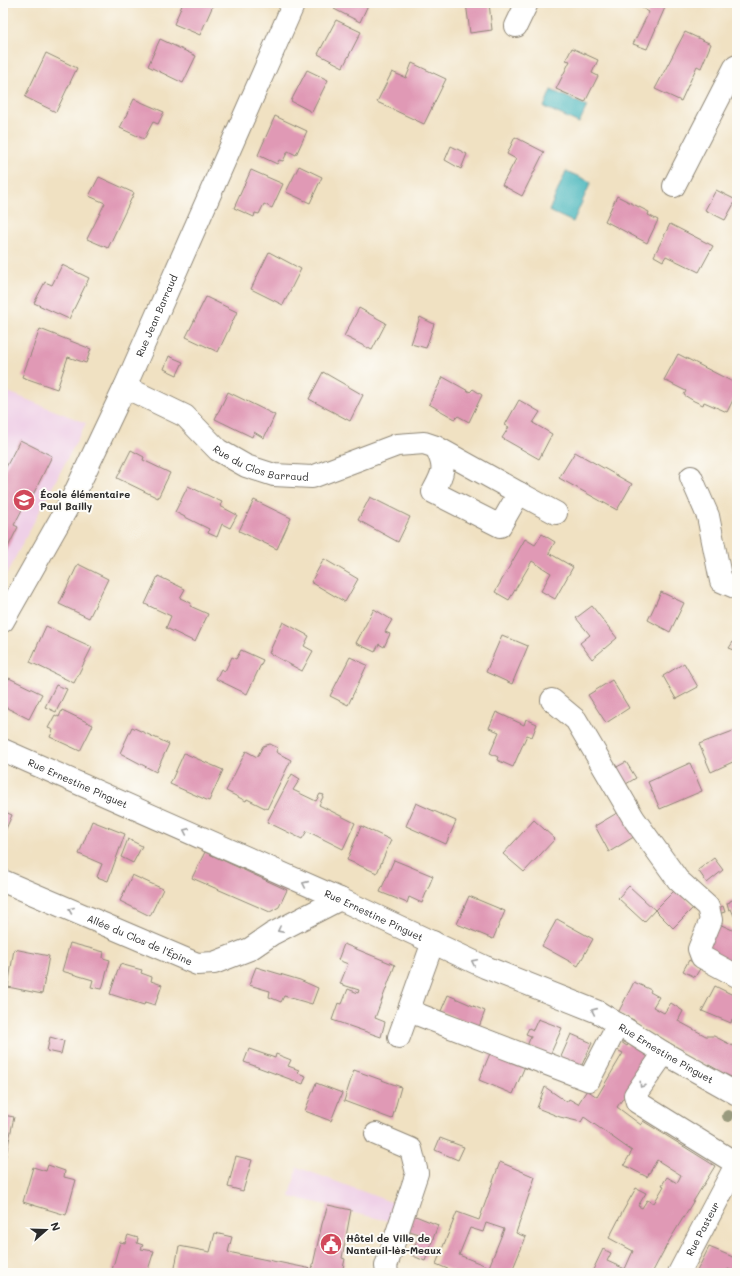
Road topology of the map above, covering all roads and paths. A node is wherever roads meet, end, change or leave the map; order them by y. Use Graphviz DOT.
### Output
graph roads {
  1 [pos="294,3"];
  2 [pos="527,3"];
  3 [pos="516,26"];
  4 [pos="737,66"];
  5 [pos="674,186"];
  6 [pos="125,387"];
  7 [pos="436,447"];
  8 [pos="691,477"];
  9 [pos="519,493"];
  10 [pos="556,512"];
  11 [pos="737,588"];
  12 [pos="4,619"];
  13 [pos="552,700"];
  14 [pos="3,750"];
  15 [pos="3,881"];
  16 [pos="340,899"];
  17 [pos="433,942"];
  18 [pos="737,976"];
  19 [pos="409,1011"];
  20 [pos="618,1024"];
  21 [pos="399,1037"];
  22 [pos="664,1053"];
  23 [pos="737,1094"];
  24 [pos="376,1134"];
  25 [pos="737,1164"];
  26 [pos="387,1273"];
  27 [pos="679,1273"];
  1 -- 6 [label="street, Rue Jean Barraud"];
  2 -- 3 [label="street"];
  4 -- 5 [label="street"];
  6 -- 7 [label="street, Rue du Clos Barraud"];
  6 -- 12 [label="street, Rue Jean Barraud"];
  7 -- 9 [label="street, Rue du Clos Barraud"];
  7 -- 9 [label="street"];
  8 -- 11 [label="street"];
  9 -- 10 [label="street, Rue du Clos Barraud"];
  13 -- 18 [label="street"];
  16 -- 14 [label="street, Rue Ernestine Pinguet, one-way"];
  16 -- 15 [label="street, Allée du Clos de l'Épine, one-way"];
  16 -- 17 [label="street, Rue Ernestine Pinguet"];
  17 -- 19 [label="street"];
  20 -- 17 [label="street, Rue Ernestine Pinguet, one-way"];
  19 -- 20 [label="street"];
  19 -- 21 [label="street"];
  20 -- 22 [label="street, Rue Ernestine Pinguet"];
  22 -- 23 [label="street, Rue Ernestine Pinguet"];
  22 -- 25 [label="street, one-way"];
  24 -- 26 [label="street"];
  25 -- 27 [label="street, Rue Pasteur"];
}
